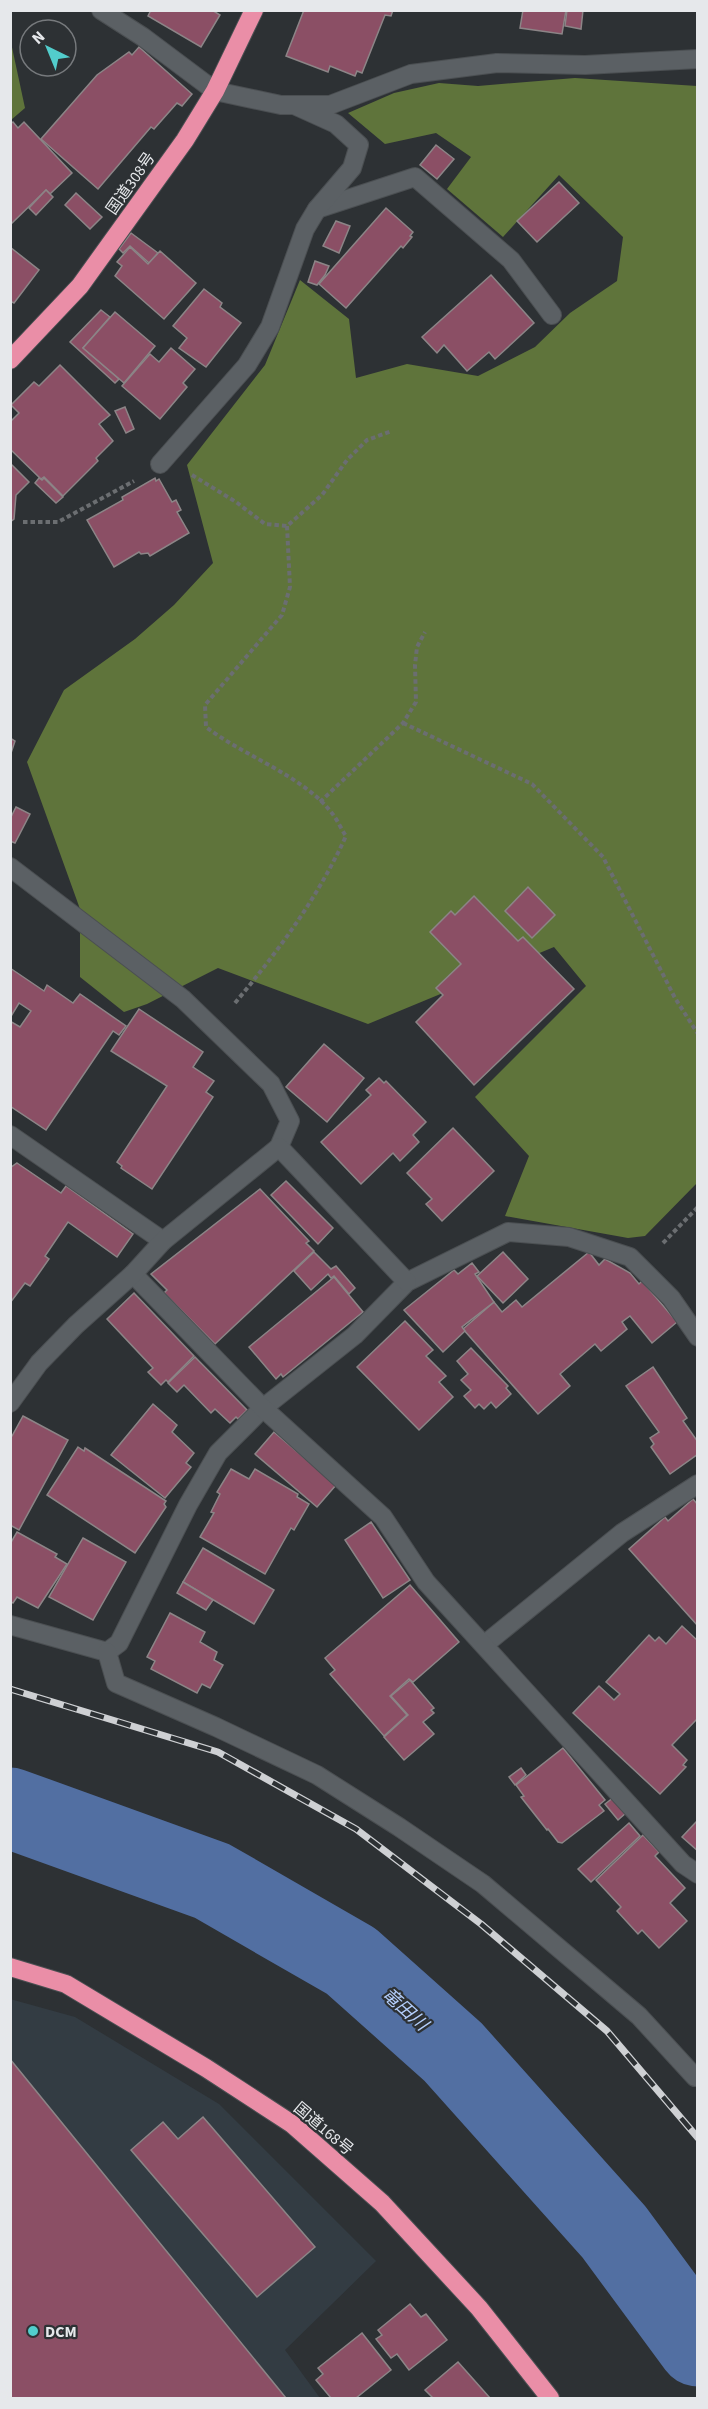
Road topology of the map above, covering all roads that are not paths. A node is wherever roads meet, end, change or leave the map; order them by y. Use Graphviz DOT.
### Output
graph roads {
  1 [pos="101,10"];
  2 [pos="254,10"];
  3 [pos="698,59"];
  4 [pos="215,91"];
  5 [pos="294,105"];
  6 [pos="317,210"];
  7 [pos="552,315"];
  8 [pos="10,360"];
  9 [pos="160,464"];
  10 [pos="10,867"];
  11 [pos="10,1135"];
  12 [pos="279,1147"];
  13 [pos="163,1241"];
  14 [pos="133,1274"];
  15 [pos="407,1282"];
  16 [pos="698,1337"];
  17 [pos="10,1403"];
  18 [pos="263,1408"];
  19 [pos="698,1484"];
  20 [pos="10,1625"];
  21 [pos="484,1646"];
  22 [pos="107,1652"];
  23 [pos="698,1874"];
  24 [pos="10,1968"];
  25 [pos="698,2076"];
  26 [pos="550,2398"];
  1 -- 4 [label="street"];
  2 -- 4 [label="highway, 国道308号"];
  3 -- 5 [label="street"];
  4 -- 5 [label="street"];
  4 -- 8 [label="highway, 国道308号"];
  5 -- 6 [label="street"];
  6 -- 7 [label="street"];
  6 -- 9 [label="street"];
  10 -- 12 [label="street"];
  11 -- 13 [label="street"];
  12 -- 13 [label="street"];
  12 -- 15 [label="street"];
  13 -- 14 [label="street"];
  14 -- 17 [label="street"];
  14 -- 18 [label="street"];
  15 -- 16 [label="street"];
  15 -- 18 [label="street"];
  18 -- 21 [label="street"];
  18 -- 22 [label="street"];
  19 -- 21 [label="street"];
  20 -- 22 [label="street"];
  21 -- 23 [label="street"];
  22 -- 25 [label="street"];
  24 -- 26 [label="highway, 国道168号"];
}
